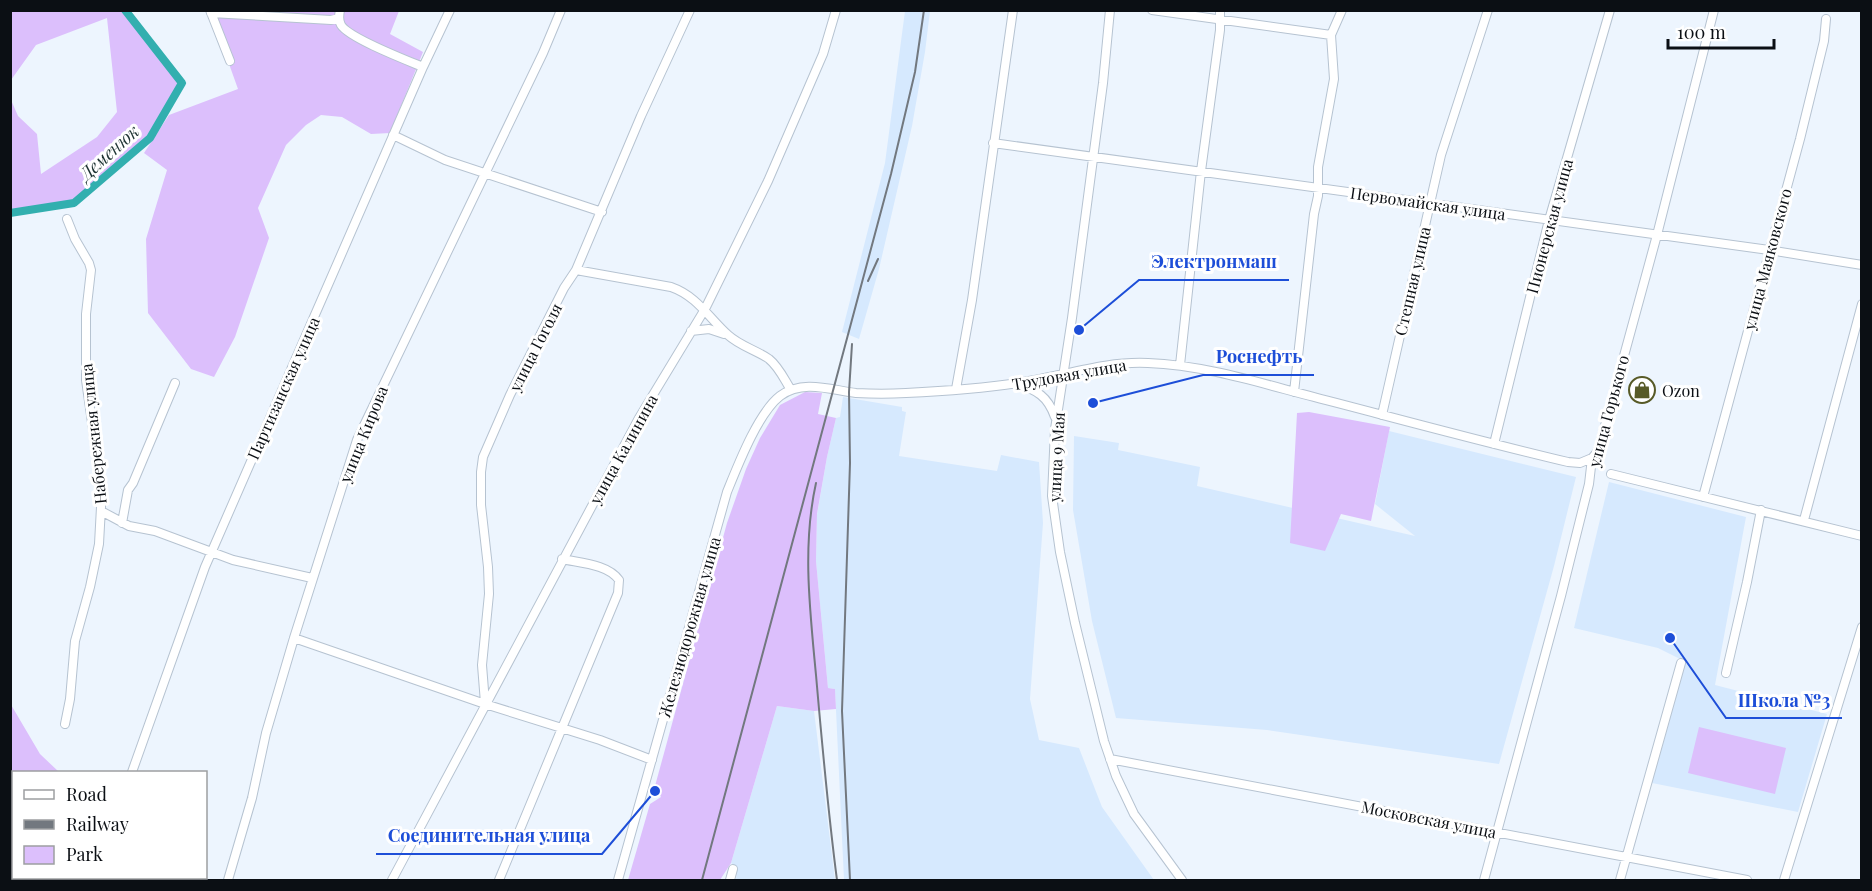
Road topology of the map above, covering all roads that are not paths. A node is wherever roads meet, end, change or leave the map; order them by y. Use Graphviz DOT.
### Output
graph roads {
  1 [pos="450,10"];
  2 [pos="561,10"];
  3 [pos="690,10"];
  4 [pos="836,10"];
  5 [pos="1013,10"];
  6 [pos="1110,10"];
  7 [pos="1152,10"];
  8 [pos="1342,10"];
  9 [pos="1488,10"];
  10 [pos="1610,10"];
  11 [pos="1714,10"];
  12 [pos="211,12"];
  13 [pos="339,14"];
  14 [pos="1220,15"];
  15 [pos="1826,19"];
  16 [pos="1331,34"];
  17 [pos="230,61"];
  18 [pos="423,67"];
  19 [pos="393,135"];
  20 [pos="993,143"];
  21 [pos="1093,158"];
  22 [pos="1201,171"];
  23 [pos="483,174"];
  24 [pos="1317,189"];
  25 [pos="1430,203"];
  26 [pos="602,212"];
  27 [pos="67,219"];
  28 [pos="1549,220"];
  29 [pos="1657,235"];
  30 [pos="1769,250"];
  31 [pos="1862,265"];
  32 [pos="576,270"];
  33 [pos="1862,304"];
  34 [pos="705,309"];
  35 [pos="691,331"];
  36 [pos="729,336"];
  37 [pos="1180,365"];
  38 [pos="1062,375"];
  39 [pos="175,383"];
  40 [pos="1009,384"];
  41 [pos="956,389"];
  42 [pos="791,390"];
  43 [pos="1294,392"];
  44 [pos="1382,415"];
  45 [pos="1056,418"];
  46 [pos="1494,444"];
  47 [pos="1592,458"];
  48 [pos="1611,474"];
  49 [pos="1703,497"];
  50 [pos="1761,510"];
  51 [pos="101,511"];
  52 [pos="1804,520"];
  53 [pos="122,522"];
  54 [pos="1862,536"];
  55 [pos="211,552"];
  56 [pos="562,560"];
  57 [pos="312,578"];
  58 [pos="1862,627"];
  59 [pos="294,638"];
  60 [pos="1681,663"];
  61 [pos="1726,673"];
  62 [pos="485,705"];
  63 [pos="65,724"];
  64 [pos="563,728"];
  65 [pos="1110,759"];
  66 [pos="652,760"];
  67 [pos="132,771"];
  68 [pos="1497,832"];
  69 [pos="1626,858"];
  70 [pos="733,869"];
  71 [pos="228,880"];
  72 [pos="392,880"];
  73 [pos="499,880"];
  74 [pos="618,880"];
  75 [pos="730,880"];
  76 [pos="1183,880"];
  77 [pos="1484,880"];
  78 [pos="1620,880"];
  79 [pos="1747,880"];
  80 [pos="1784,880"];
  1 -- 18 [label="street, Партизанская улица"];
  2 -- 23 [label="street, улица Кирова"];
  3 -- 26 [label="street, улица Гоголя"];
  4 -- 34 [label="street, улица Калинина"];
  5 -- 20 [label="street"];
  6 -- 21 [label="street, улица 9 Мая"];
  7 -- 14 [label="street"];
  8 -- 16 [label="street"];
  9 -- 25 [label="street, Степная улица"];
  10 -- 28 [label="street, Пионерская улица"];
  11 -- 29 [label="street, улица Горького"];
  12 -- 13 [label="street"];
  12 -- 17 [label="street"];
  13 -- 18 [label="street"];
  14 -- 16 [label="street"];
  14 -- 22 [label="street"];
  15 -- 30 [label="street, улица Маяковского"];
  16 -- 24 [label="street"];
  18 -- 19 [label="street, Партизанская улица"];
  19 -- 23 [label="street"];
  19 -- 55 [label="street, Партизанская улица"];
  20 -- 21 [label="street, Первомайская улица"];
  20 -- 41 [label="street"];
  21 -- 22 [label="street, Первомайская улица"];
  21 -- 38 [label="street, улица 9 Мая"];
  22 -- 24 [label="street, Первомайская улица"];
  22 -- 37 [label="street"];
  23 -- 26 [label="street"];
  23 -- 57 [label="street, улица Кирова"];
  24 -- 25 [label="street, Первомайская улица"];
  24 -- 43 [label="street"];
  25 -- 28 [label="street, Первомайская улица"];
  25 -- 44 [label="street, Степная улица"];
  26 -- 32 [label="street, улица Гоголя"];
  27 -- 51 [label="street, Набережная улица"];
  28 -- 29 [label="street, Первомайская улица"];
  28 -- 46 [label="street, Пионерская улица"];
  29 -- 30 [label="street, Первомайская улица"];
  29 -- 47 [label="street, улица Горького"];
  30 -- 31 [label="street, Первомайская улица"];
  30 -- 49 [label="street, улица Маяковского"];
  32 -- 34 [label="street"];
  32 -- 62 [label="street, улица Гоголя"];
  33 -- 52 [label="street"];
  34 -- 35 [label="street, улица Калинина"];
  34 -- 36 [label="street"];
  35 -- 36 [label="street"];
  35 -- 56 [label="street, улица Калинина"];
  36 -- 42 [label="street"];
  37 -- 38 [label="street, Трудовая улица"];
  37 -- 43 [label="street, Трудовая улица"];
  38 -- 40 [label="street, Трудовая улица"];
  38 -- 45 [label="street, улица 9 Мая"];
  39 -- 53 [label="street"];
  40 -- 41 [label="street, Трудовая улица"];
  40 -- 45 [label="street"];
  41 -- 42 [label="street, Трудовая улица"];
  42 -- 66 [label="street, Железнодорожная улица"];
  43 -- 44 [label="street, Трудовая улица"];
  44 -- 46 [label="street, Трудовая улица"];
  45 -- 65 [label="street, улица 9 Мая"];
  46 -- 47 [label="street, Трудовая улица"];
  47 -- 68 [label="street, улица Горького"];
  48 -- 49 [label="street"];
  49 -- 50 [label="street"];
  50 -- 52 [label="street"];
  50 -- 61 [label="street"];
  51 -- 53 [label="street"];
  51 -- 63 [label="street, Набережная улица"];
  52 -- 54 [label="street"];
  53 -- 55 [label="street"];
  55 -- 57 [label="street"];
  55 -- 67 [label="street, Партизанская улица"];
  56 -- 62 [label="street, улица Калинина"];
  56 -- 64 [label="street"];
  57 -- 59 [label="street, улица Кирова"];
  58 -- 80 [label="street"];
  59 -- 62 [label="street"];
  59 -- 71 [label="street, улица Кирова"];
  60 -- 69 [label="street"];
  62 -- 64 [label="street"];
  62 -- 72 [label="street, улица Калинина"];
  64 -- 66 [label="street"];
  64 -- 73 [label="street"];
  65 -- 68 [label="street, Московская улица"];
  65 -- 76 [label="street, улица 9 Мая"];
  66 -- 74 [label="street, Железнодорожная улица"];
  68 -- 69 [label="street, Московская улица"];
  68 -- 77 [label="street, улица Горького"];
  69 -- 78 [label="street"];
  69 -- 79 [label="street, Московская улица"];
  70 -- 75 [label="street"];
}
